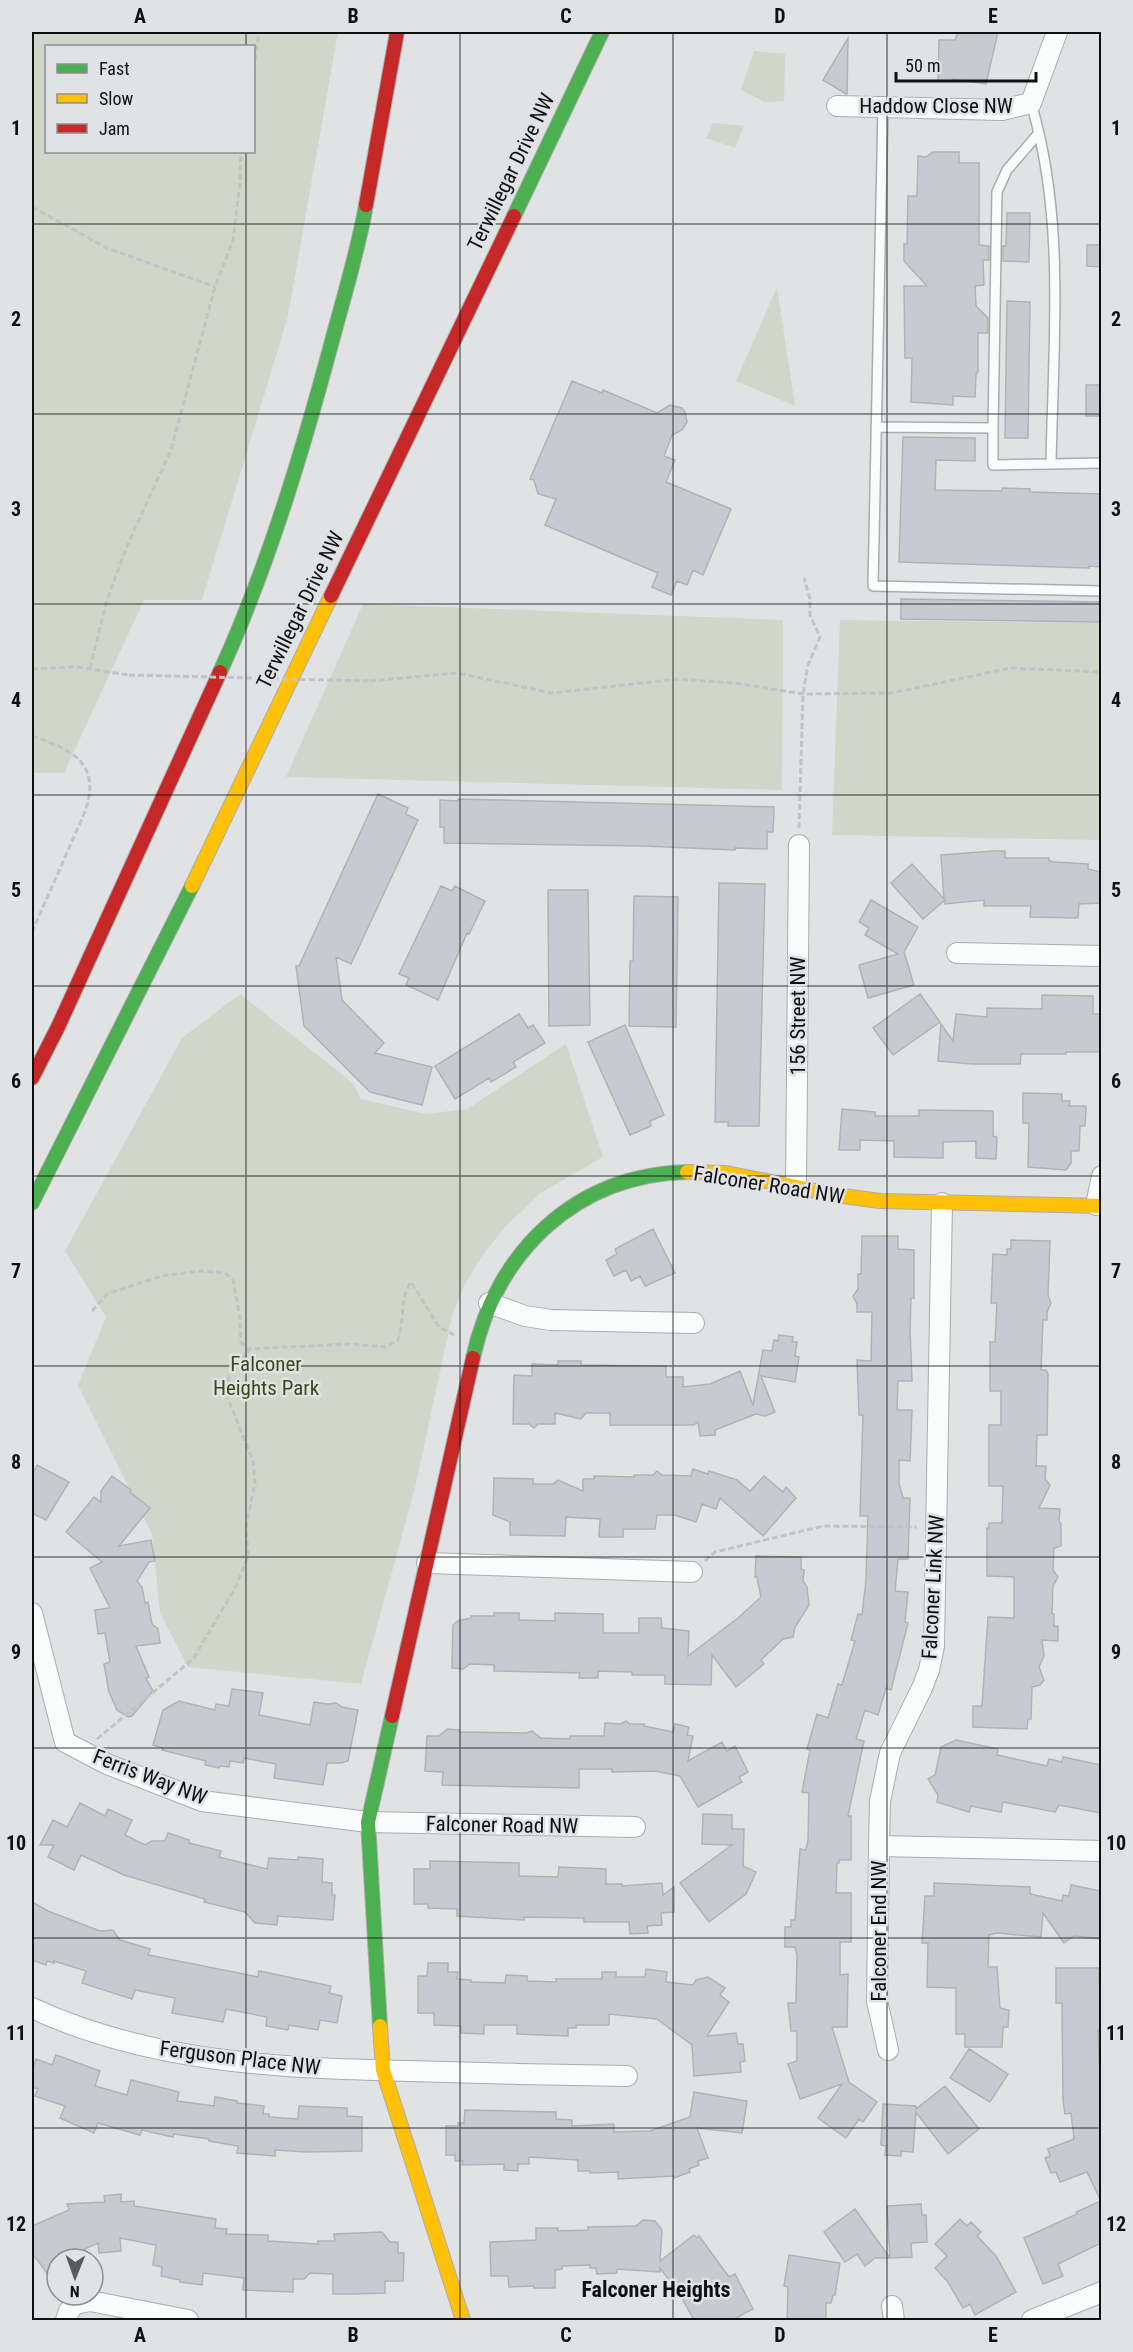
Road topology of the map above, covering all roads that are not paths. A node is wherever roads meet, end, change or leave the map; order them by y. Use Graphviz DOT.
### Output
graph roads {
  1 [pos="397,32"];
  2 [pos="602,32"];
  3 [pos="1057,32"];
  4 [pos="1030,103"];
  5 [pos="837,106"];
  6 [pos="883,107"];
  7 [pos="1040,133"];
  8 [pos="876,427"];
  9 [pos="993,428"];
  10 [pos="1101,463"];
  11 [pos="1052,464"];
  12 [pos="1101,591"];
  13 [pos="799,845"];
  14 [pos="957,953"];
  15 [pos="1101,956"];
  16 [pos="32,1078"];
  17 [pos="1101,1176"];
  18 [pos="796,1188"];
  19 [pos="32,1203"];
  20 [pos="942,1203"];
  21 [pos="1099,1206"];
  22 [pos="489,1303"];
  23 [pos="694,1323"];
  24 [pos="427,1563"];
  25 [pos="692,1572"];
  26 [pos="32,1613"];
  27 [pos="368,1822"];
  28 [pos="635,1827"];
  29 [pos="879,1846"];
  30 [pos="1101,1851"];
  31 [pos="32,2008"];
  32 [pos="888,2050"];
  33 [pos="383,2070"];
  34 [pos="627,2076"];
  35 [pos="1101,2292"];
  36 [pos="66,2320"];
  37 [pos="188,2320"];
  38 [pos="463,2320"];
  39 [pos="1032,2320"];
  1 -- 16 [label="main road"];
  2 -- 19 [label="main road, Terwillegar Drive NW"];
  3 -- 4 [label="street, Haddow Close NW"];
  4 -- 6 [label="street, Haddow Close NW"];
  4 -- 7 [label="lane"];
  5 -- 6 [label="street, Haddow Close NW"];
  6 -- 8 [label="lane"];
  7 -- 9 [label="lane"];
  7 -- 11 [label="lane"];
  8 -- 9 [label="lane"];
  8 -- 12 [label="lane"];
  9 -- 11 [label="lane"];
  10 -- 11 [label="lane"];
  13 -- 18 [label="street, 156 Street NW"];
  14 -- 15 [label="street"];
  17 -- 21 [label="street"];
  18 -- 20 [label="main road, Falconer Road NW"];
  18 -- 22 [label="main road, Falconer Road NW"];
  20 -- 21 [label="main road, Falconer Road NW"];
  20 -- 29 [label="street, Falconer Link NW"];
  22 -- 23 [label="street"];
  22 -- 24 [label="main road, Falconer Road NW"];
  24 -- 25 [label="street"];
  24 -- 27 [label="main road, Falconer Road NW"];
  26 -- 27 [label="street, Ferris Way NW"];
  27 -- 28 [label="street, Falconer Road NW"];
  27 -- 33 [label="main road, Falconer Road NW"];
  29 -- 30 [label="street"];
  29 -- 32 [label="street, Falconer End NW"];
  31 -- 33 [label="street, Ferguson Place NW"];
  33 -- 34 [label="street"];
  33 -- 38 [label="main road, Falconer Road NW"];
  35 -- 39 [label="street"];
  36 -- 37 [label="street"];
}
